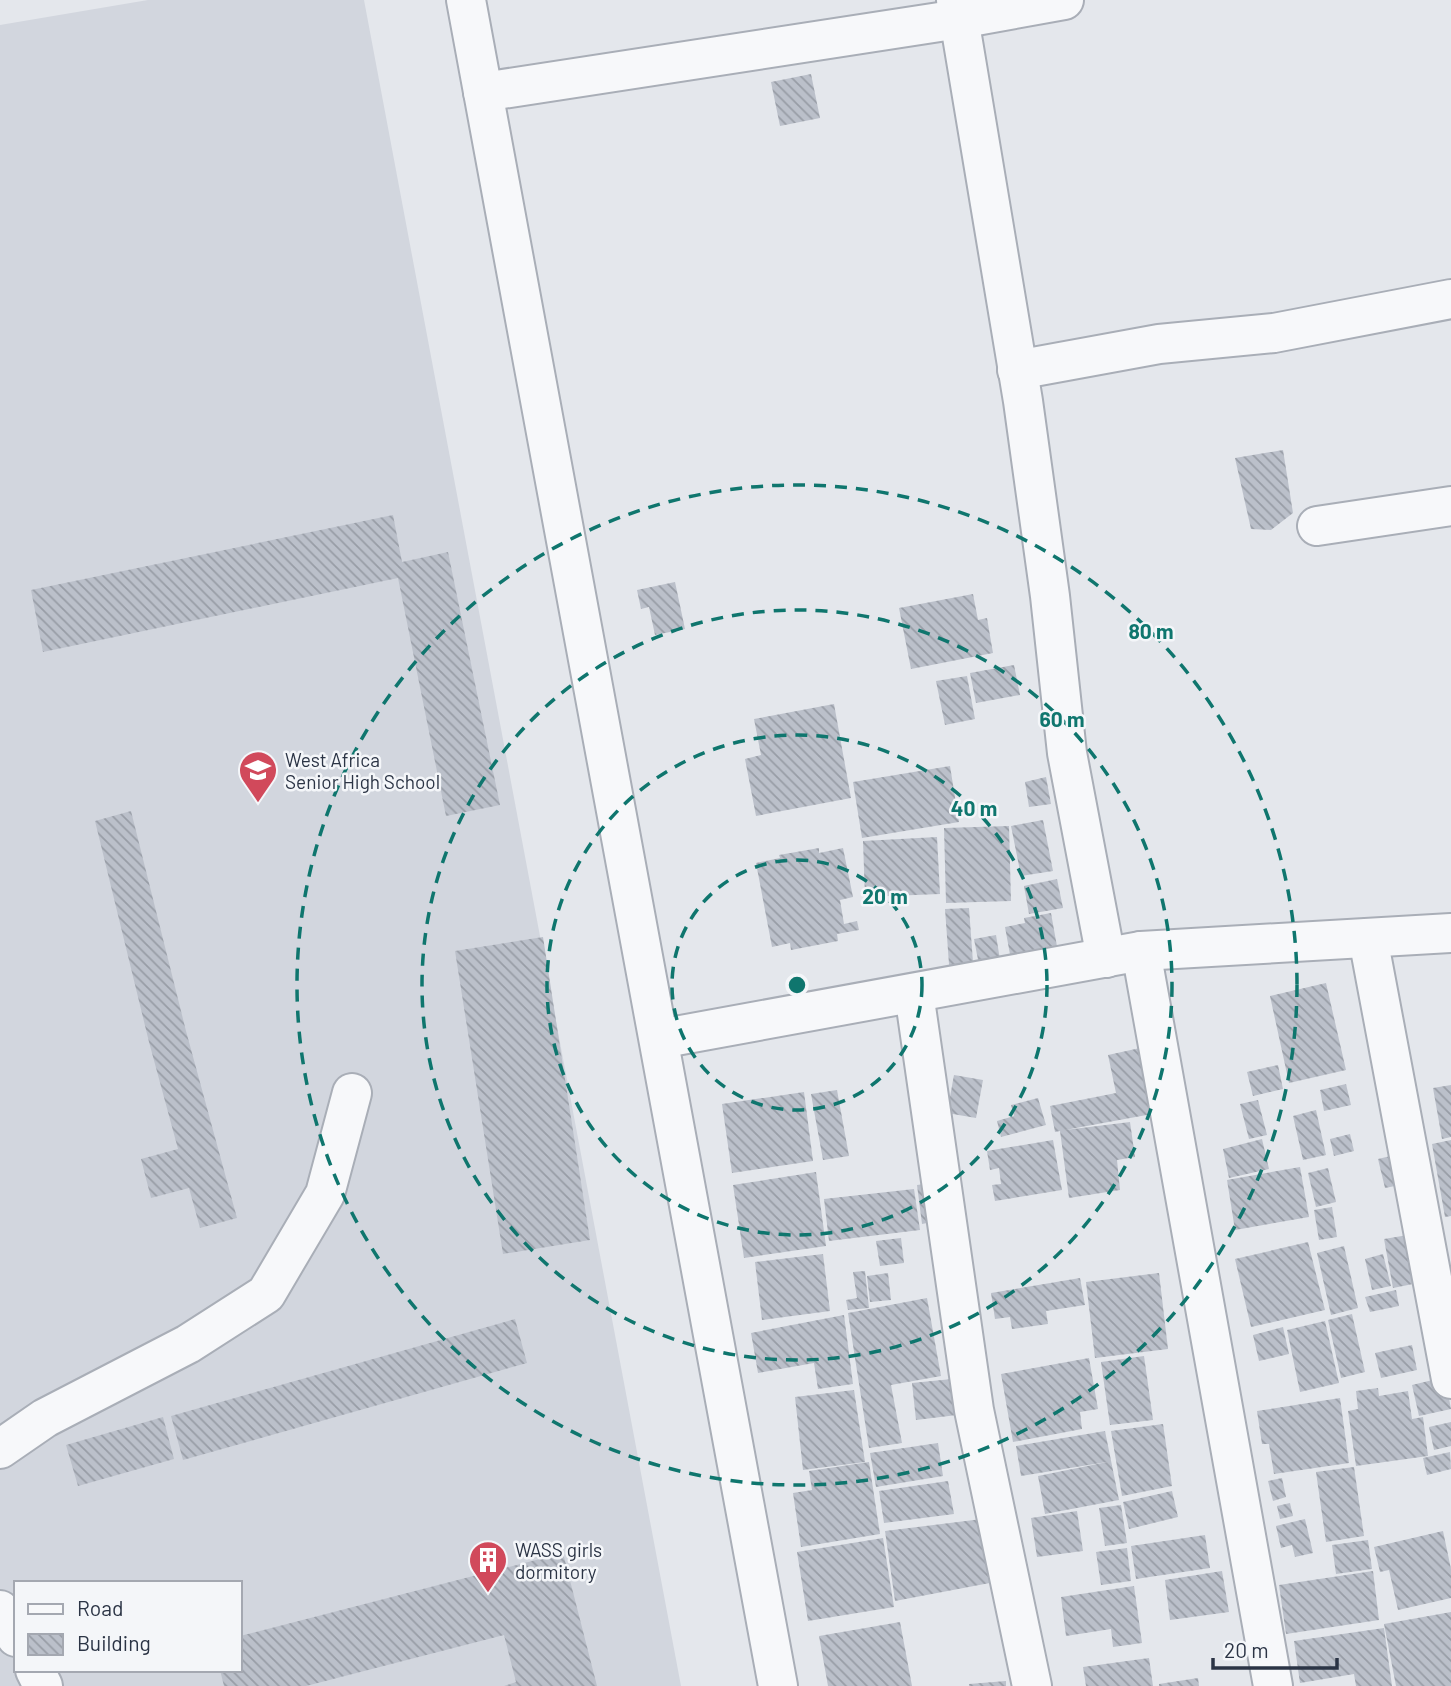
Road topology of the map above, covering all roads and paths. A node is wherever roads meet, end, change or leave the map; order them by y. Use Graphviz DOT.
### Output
graph roads {
  1 [pos="466,0"];
  2 [pos="1064,0"];
  3 [pos="957,9"];
  4 [pos="483,92"];
  5 [pos="1451,299"];
  6 [pos="1017,370"];
  7 [pos="1451,506"];
  8 [pos="1317,526"];
  9 [pos="1451,933"];
  10 [pos="1368,938"];
  11 [pos="1123,955"];
  12 [pos="914,993"];
  13 [pos="659,1039"];
  14 [pos="352,1093"];
  15 [pos="1451,1379"];
  16 [pos="0,1448"];
  17 [pos="0,1610"];
  18 [pos="14,1634"];
  19 [pos="778,1686"];
  20 [pos="1032,1686"];
  21 [pos="1273,1686"];
  1 -- 4 [label="street"];
  2 -- 3 [label="street"];
  3 -- 4 [label="street"];
  3 -- 6 [label="street"];
  4 -- 13 [label="street"];
  5 -- 6 [label="street"];
  6 -- 11 [label="street"];
  7 -- 8 [label="street"];
  9 -- 10 [label="street"];
  10 -- 11 [label="street"];
  10 -- 15 [label="street"];
  11 -- 12 [label="street"];
  11 -- 21 [label="street"];
  12 -- 13 [label="street"];
  12 -- 20 [label="street"];
  13 -- 19 [label="street"];
  14 -- 16 [label="street"];
  17 -- 18 [label="street"];
}
